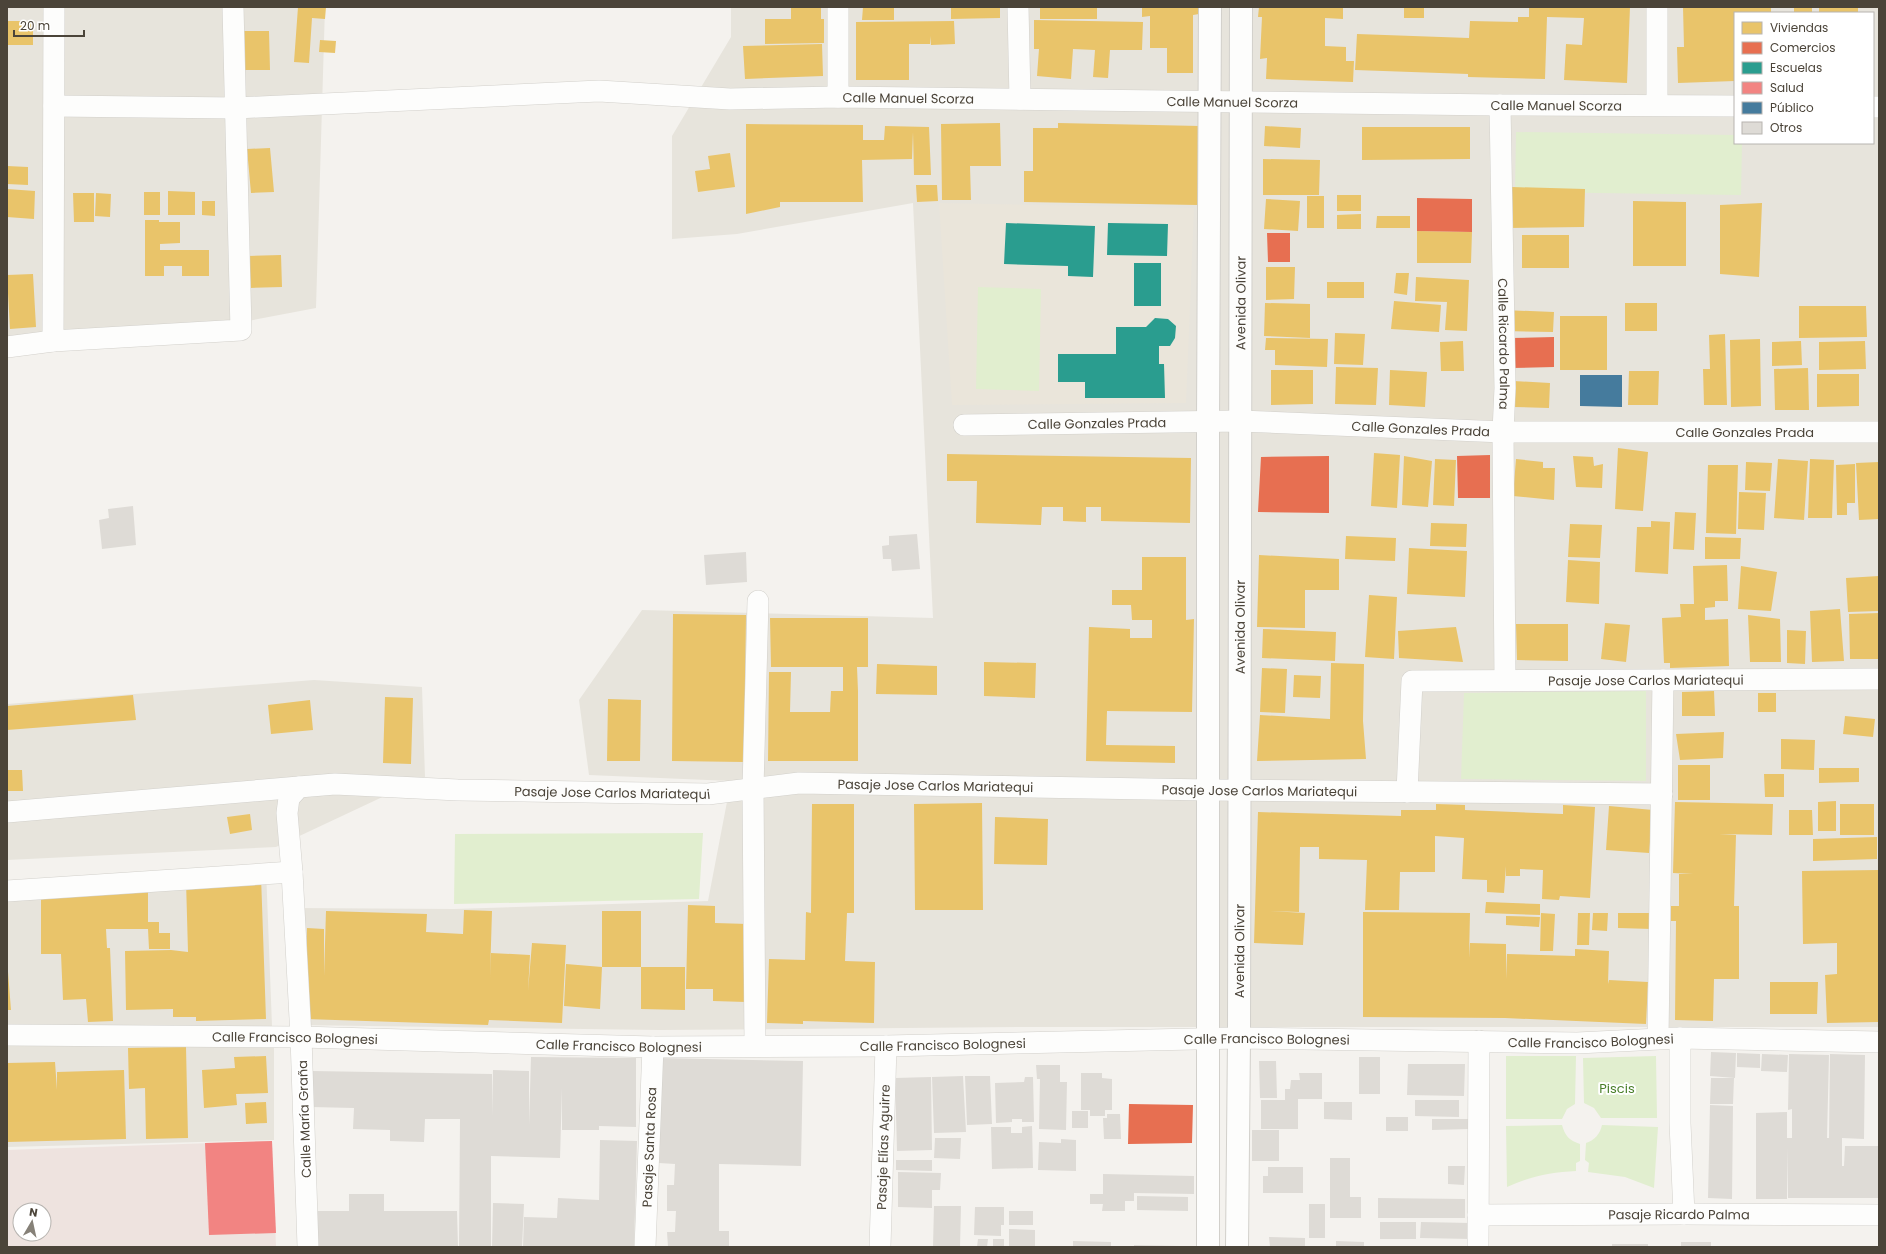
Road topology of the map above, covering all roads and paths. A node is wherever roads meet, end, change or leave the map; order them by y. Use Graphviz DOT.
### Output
graph roads {
  1 [pos="54,7"];
  2 [pos="233,7"];
  3 [pos="838,7"];
  4 [pos="1018,7"];
  5 [pos="1210,7"];
  6 [pos="1242,7"];
  7 [pos="1657,7"];
  8 [pos="838,96"];
  9 [pos="1020,99"];
  10 [pos="1210,101"];
  11 [pos="1242,102"];
  12 [pos="1500,105"];
  13 [pos="1657,105"];
  14 [pos="54,106"];
  15 [pos="1734,106"];
  16 [pos="236,108"];
  17 [pos="53,341"];
  18 [pos="7,348"];
  19 [pos="1240,421"];
  20 [pos="1208,422"];
  21 [pos="964,425"];
  22 [pos="1502,432"];
  23 [pos="1879,432"];
  24 [pos="758,601"];
  25 [pos="1879,679"];
  26 [pos="1505,680"];
  27 [pos="1662,680"];
  28 [pos="299,787"];
  29 [pos="753,788"];
  30 [pos="1209,790"];
  31 [pos="1240,790"];
  32 [pos="1407,792"];
  33 [pos="1662,794"];
  34 [pos="7,812"];
  35 [pos="292,872"];
  36 [pos="7,891"];
  37 [pos="7,1034"];
  38 [pos="301,1036"];
  39 [pos="1239,1038"];
  40 [pos="1658,1038"];
  41 [pos="1680,1038"];
  42 [pos="1210,1039"];
  43 [pos="1479,1042"];
  44 [pos="1879,1042"];
  45 [pos="755,1046"];
  46 [pos="886,1046"];
  47 [pos="653,1047"];
  48 [pos="1684,1214"];
  49 [pos="1478,1215"];
  50 [pos="1879,1215"];
  51 [pos="308,1247"];
  52 [pos="645,1247"];
  53 [pos="880,1247"];
  54 [pos="1208,1247"];
  55 [pos="1237,1247"];
  56 [pos="1478,1247"];
  1 -- 14 [label="street"];
  2 -- 16 [label="street"];
  3 -- 8 [label="street"];
  4 -- 9 [label="street"];
  5 -- 10 [label="street"];
  6 -- 11 [label="street, Avenida Olivar"];
  7 -- 13 [label="street"];
  8 -- 9 [label="street, Calle Manuel Scorza"];
  8 -- 16 [label="street, Calle Manuel Scorza"];
  9 -- 10 [label="street, Calle Manuel Scorza"];
  10 -- 11 [label="street, Calle Manuel Scorza"];
  10 -- 20 [label="street"];
  11 -- 12 [label="street, Calle Manuel Scorza"];
  11 -- 19 [label="street, Avenida Olivar"];
  12 -- 13 [label="street, Calle Manuel Scorza"];
  12 -- 22 [label="street, Calle Ricardo Palma"];
  13 -- 15 [label="street, Calle Manuel Scorza"];
  14 -- 16 [label="street, Calle Manuel Scorza"];
  14 -- 17 [label="street"];
  16 -- 17 [label="street"];
  17 -- 18 [label="street"];
  19 -- 20 [label="street, Calle Gonzales Prada"];
  19 -- 22 [label="street, Calle Gonzales Prada"];
  19 -- 31 [label="street, Avenida Olivar"];
  20 -- 21 [label="street, Calle Gonzales Prada"];
  20 -- 30 [label="street"];
  22 -- 23 [label="street, Calle Gonzales Prada"];
  22 -- 26 [label="street, Calle Ricardo Palma"];
  24 -- 29 [label="street"];
  25 -- 27 [label="street, Pasaje Jose Carlos Mariatequi"];
  26 -- 27 [label="street, Pasaje Jose Carlos Mariatequi"];
  26 -- 32 [label="street, Pasaje Jose Carlos Mariatequi"];
  27 -- 33 [label="street"];
  28 -- 29 [label="street, Pasaje Jose Carlos Mariatequi"];
  28 -- 34 [label="street, Pasaje Jose Carlos Mariatequi"];
  28 -- 35 [label="street"];
  29 -- 30 [label="street, Pasaje Jose Carlos Mariatequi"];
  29 -- 45 [label="street"];
  30 -- 31 [label="street, Pasaje Jose Carlos Mariatequi"];
  30 -- 42 [label="street"];
  31 -- 32 [label="street, Pasaje Jose Carlos Mariatequi"];
  31 -- 39 [label="street, Avenida Olivar"];
  32 -- 33 [label="street, Pasaje Jose Carlos Mariatequi"];
  33 -- 40 [label="street"];
  35 -- 36 [label="street"];
  35 -- 38 [label="street, Calle María Graña"];
  37 -- 38 [label="street, Calle Francisco Bolognesi"];
  38 -- 47 [label="street, Calle Francisco Bolognesi"];
  38 -- 51 [label="street, Calle María Graña"];
  39 -- 42 [label="street, Calle Francisco Bolognesi"];
  39 -- 43 [label="street, Calle Francisco Bolognesi"];
  39 -- 55 [label="street, Avenida Olivar"];
  40 -- 41 [label="street, Calle Francisco Bolognesi"];
  40 -- 43 [label="street, Calle Francisco Bolognesi"];
  41 -- 44 [label="street, Calle Francisco Bolognesi"];
  41 -- 48 [label="street"];
  42 -- 46 [label="street, Calle Francisco Bolognesi"];
  42 -- 54 [label="street"];
  43 -- 49 [label="street"];
  45 -- 46 [label="street, Calle Francisco Bolognesi"];
  45 -- 47 [label="street, Calle Francisco Bolognesi"];
  46 -- 53 [label="street, Pasaje Elías Aguirre"];
  47 -- 52 [label="street, Pasaje Santa Rosa"];
  48 -- 49 [label="street, Pasaje Ricardo Palma"];
  48 -- 50 [label="street, Pasaje Ricardo Palma"];
  49 -- 56 [label="street"];
}
